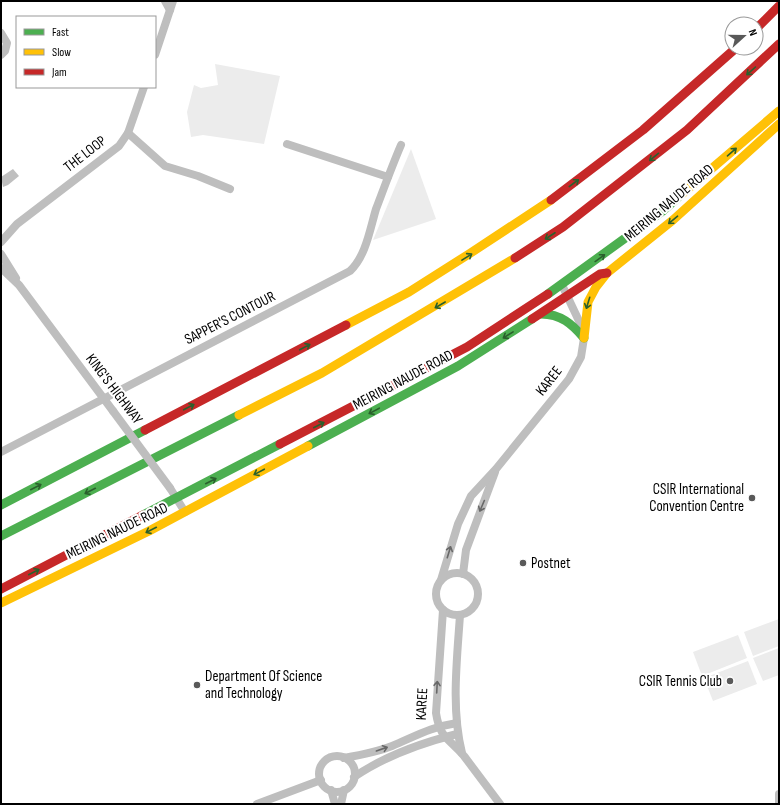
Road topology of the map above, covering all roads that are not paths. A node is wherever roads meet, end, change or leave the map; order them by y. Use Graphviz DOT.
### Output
graph roads {
  1 [pos="165,1"];
  2 [pos="173,1"];
  3 [pos="779,6"];
  4 [pos="170,10"];
  5 [pos="764,21"];
  6 [pos="1,33"];
  7 [pos="779,44"];
  8 [pos="156,51"];
  9 [pos="1,54"];
  10 [pos="727,56"];
  11 [pos="144,88"];
  12 [pos="779,111"];
  13 [pos="779,124"];
  14 [pos="128,133"];
  15 [pos="287,144"];
  16 [pos="401,145"];
  17 [pos="388,177"];
  18 [pos="230,189"];
  19 [pos="17,224"];
  20 [pos="1,231"];
  21 [pos="1,242"];
  22 [pos="1,254"];
  23 [pos="1,268"];
  24 [pos="607,273"];
  25 [pos="19,285"];
  26 [pos="562,285"];
  27 [pos="568,296"];
  28 [pos="541,314"];
  29 [pos="584,338"];
  30 [pos="104,399"];
  31 [pos="1,452"];
  32 [pos="496,469"];
  33 [pos="176,498"];
  34 [pos="1,505"];
  35 [pos="185,512"];
  36 [pos="458,524"];
  37 [pos="473,528"];
  38 [pos="1,536"];
  39 [pos="463,574"];
  40 [pos="441,580"];
  41 [pos="1,589"];
  42 [pos="1,602"];
  43 [pos="443,610"];
  44 [pos="460,615"];
  45 [pos="457,723"];
  46 [pos="438,726"];
  47 [pos="457,734"];
  48 [pos="444,738"];
  49 [pos="462,754"];
  50 [pos="344,758"];
  51 [pos="354,777"];
  52 [pos="321,780"];
  53 [pos="331,790"];
  54 [pos="344,790"];
  55 [pos="779,794"];
  56 [pos="257,804"];
  57 [pos="335,804"];
  58 [pos="342,804"];
  59 [pos="500,804"];
  60 [pos="779,804"];
  1 -- 4 [label="street"];
  2 -- 4 [label="street"];
  3 -- 5 [label="main road"];
  4 -- 8 [label="street"];
  6 -- 9 [label="street"];
  7 -- 38 [label="main road, one-way"];
  34 -- 10 [label="main road, one-way"];
  11 -- 14 [label="street, THE LOOP"];
  26 -- 12 [label="main road, MEIRING NAUDE ROAD, one-way"];
  13 -- 24 [label="main road, MEIRING NAUDE ROAD, one-way"];
  14 -- 18 [label="street"];
  14 -- 19 [label="street, THE LOOP"];
  15 -- 17 [label="street"];
  16 -- 17 [label="street, SAPPER'S CONTOUR"];
  17 -- 30 [label="street, SAPPER'S CONTOUR"];
  19 -- 20 [label="street, THE LOOP"];
  19 -- 21 [label="street, THE LOOP"];
  22 -- 25 [label="street, KING'S HIGHWAY"];
  23 -- 25 [label="street, KING'S HIGHWAY"];
  24 -- 27 [label="main road, MEIRING NAUDE ROAD"];
  24 -- 29 [label="main road, one-way"];
  25 -- 30 [label="street, KING'S HIGHWAY"];
  26 -- 27 [label="street, KAREE"];
  33 -- 26 [label="main road, MEIRING NAUDE ROAD, one-way"];
  27 -- 28 [label="main road, MEIRING NAUDE ROAD"];
  27 -- 29 [label="street, KAREE"];
  28 -- 29 [label="main road"];
  28 -- 35 [label="main road, MEIRING NAUDE ROAD, one-way"];
  29 -- 32 [label="street, KAREE"];
  30 -- 31 [label="street, SAPPER'S CONTOUR"];
  30 -- 33 [label="street, KING'S HIGHWAY, bridge"];
  32 -- 36 [label="street, KAREE"];
  32 -- 37 [label="street, KAREE, one-way"];
  33 -- 35 [label="street, KING'S HIGHWAY"];
  41 -- 33 [label="main road, MEIRING NAUDE ROAD, one-way"];
  35 -- 42 [label="main road, MEIRING NAUDE ROAD, one-way"];
  36 -- 37 [label="street"];
  40 -- 36 [label="street, KAREE, one-way"];
  37 -- 39 [label="street, KAREE"];
  39 -- 40 [label="street"];
  39 -- 44 [label="street"];
  40 -- 43 [label="street"];
  43 -- 44 [label="street"];
  46 -- 43 [label="street, KAREE, one-way"];
  44 -- 45 [label="street"];
  45 -- 46 [label="street"];
  45 -- 47 [label="street"];
  46 -- 48 [label="street"];
  50 -- 46 [label="street, KAREE, one-way"];
  47 -- 48 [label="street, KAREE"];
  47 -- 49 [label="street"];
  48 -- 49 [label="street"];
  48 -- 51 [label="street, KAREE"];
  49 -- 59 [label="street"];
  50 -- 51 [label="street"];
  50 -- 52 [label="street"];
  51 -- 54 [label="street"];
  52 -- 53 [label="street"];
  52 -- 56 [label="street"];
  53 -- 54 [label="street"];
  53 -- 57 [label="street"];
  54 -- 58 [label="street"];
  55 -- 60 [label="street"];
}
